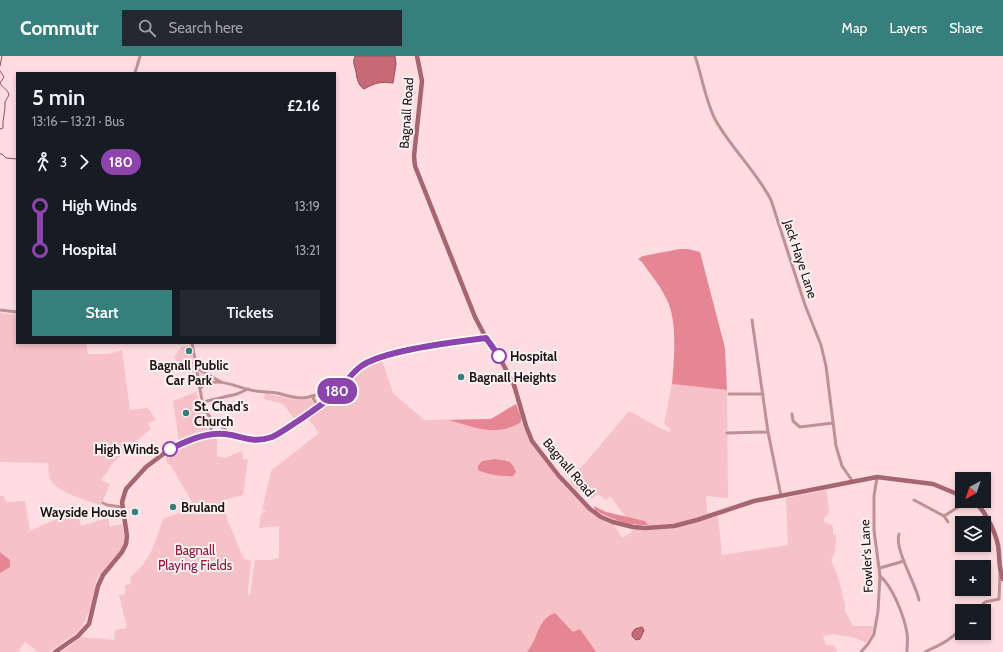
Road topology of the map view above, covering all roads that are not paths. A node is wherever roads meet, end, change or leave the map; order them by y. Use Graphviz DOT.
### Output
graph roads {
  1 [pos="140,56"];
  2 [pos="417,56"];
  3 [pos="695,56"];
  4 [pos="136,72"];
  5 [pos="0,310"];
  6 [pos="16,312"];
  7 [pos="752,320"];
  8 [pos="486,338"];
  9 [pos="192,344"];
  10 [pos="196,368"];
  11 [pos="221,382"];
  12 [pos="200,388"];
  13 [pos="248,390"];
  14 [pos="337,391"];
  15 [pos="729,394"];
  16 [pos="763,394"];
  17 [pos="312,396"];
  18 [pos="202,402"];
  19 [pos="318,406"];
  20 [pos="792,414"];
  21 [pos="211,419"];
  22 [pos="833,423"];
  23 [pos="768,432"];
  24 [pos="727,433"];
  25 [pos="210,434"];
  26 [pos="231,435"];
  27 [pos="877,478"];
  28 [pos="853,482"];
  29 [pos="955,493"];
  30 [pos="781,496"];
  31 [pos="914,500"];
  32 [pos="103,503"];
  33 [pos="122,507"];
  34 [pos="959,508"];
  35 [pos="980,508"];
  36 [pos="944,516"];
  37 [pos="948,522"];
  38 [pos="899,534"];
  39 [pos="904,562"];
  40 [pos="880,568"];
  41 [pos="1000,572"];
  42 [pos="880,576"];
  43 [pos="1003,579"];
  44 [pos="919,600"];
  45 [pos="983,604"];
  46 [pos="955,635"];
  47 [pos="55,652"];
  48 [pos="861,652"];
  49 [pos="907,652"];
  50 [pos="925,652"];
  1 -- 4 [label="street"];
  2 -- 8 [label="street, Bagnall Road"];
  3 -- 22 [label="street, Jack Haye Lane"];
  5 -- 6 [label="street"];
  7 -- 16 [label="street"];
  8 -- 14 [label="street"];
  8 -- 30 [label="street, Bagnall Road"];
  9 -- 10 [label="street"];
  10 -- 11 [label="street"];
  10 -- 12 [label="street"];
  11 -- 12 [label="street"];
  11 -- 13 [label="street"];
  12 -- 18 [label="street"];
  13 -- 17 [label="street"];
  13 -- 18 [label="street"];
  14 -- 17 [label="street"];
  14 -- 19 [label="street"];
  15 -- 16 [label="street"];
  16 -- 23 [label="street"];
  17 -- 19 [label="street"];
  18 -- 21 [label="street"];
  19 -- 26 [label="street"];
  20 -- 22 [label="street"];
  21 -- 25 [label="street"];
  21 -- 26 [label="street"];
  22 -- 28 [label="street, Jack Haye Lane"];
  23 -- 24 [label="street"];
  23 -- 30 [label="street"];
  25 -- 26 [label="street"];
  25 -- 33 [label="street"];
  27 -- 28 [label="street, Bagnall Road"];
  27 -- 29 [label="street, Bagnall Road"];
  27 -- 40 [label="street, Fowler's Lane"];
  28 -- 30 [label="street, Bagnall Road"];
  31 -- 36 [label="street"];
  32 -- 33 [label="street"];
  33 -- 47 [label="street"];
  34 -- 36 [label="street"];
  35 -- 41 [label="street"];
  36 -- 37 [label="street"];
  38 -- 39 [label="street"];
  39 -- 40 [label="street"];
  39 -- 44 [label="street"];
  40 -- 42 [label="street, Fowler's Lane"];
  41 -- 43 [label="street"];
  41 -- 45 [label="street"];
  42 -- 48 [label="street, Fowler's Lane"];
  42 -- 49 [label="street"];
  46 -- 50 [label="street"];
}
